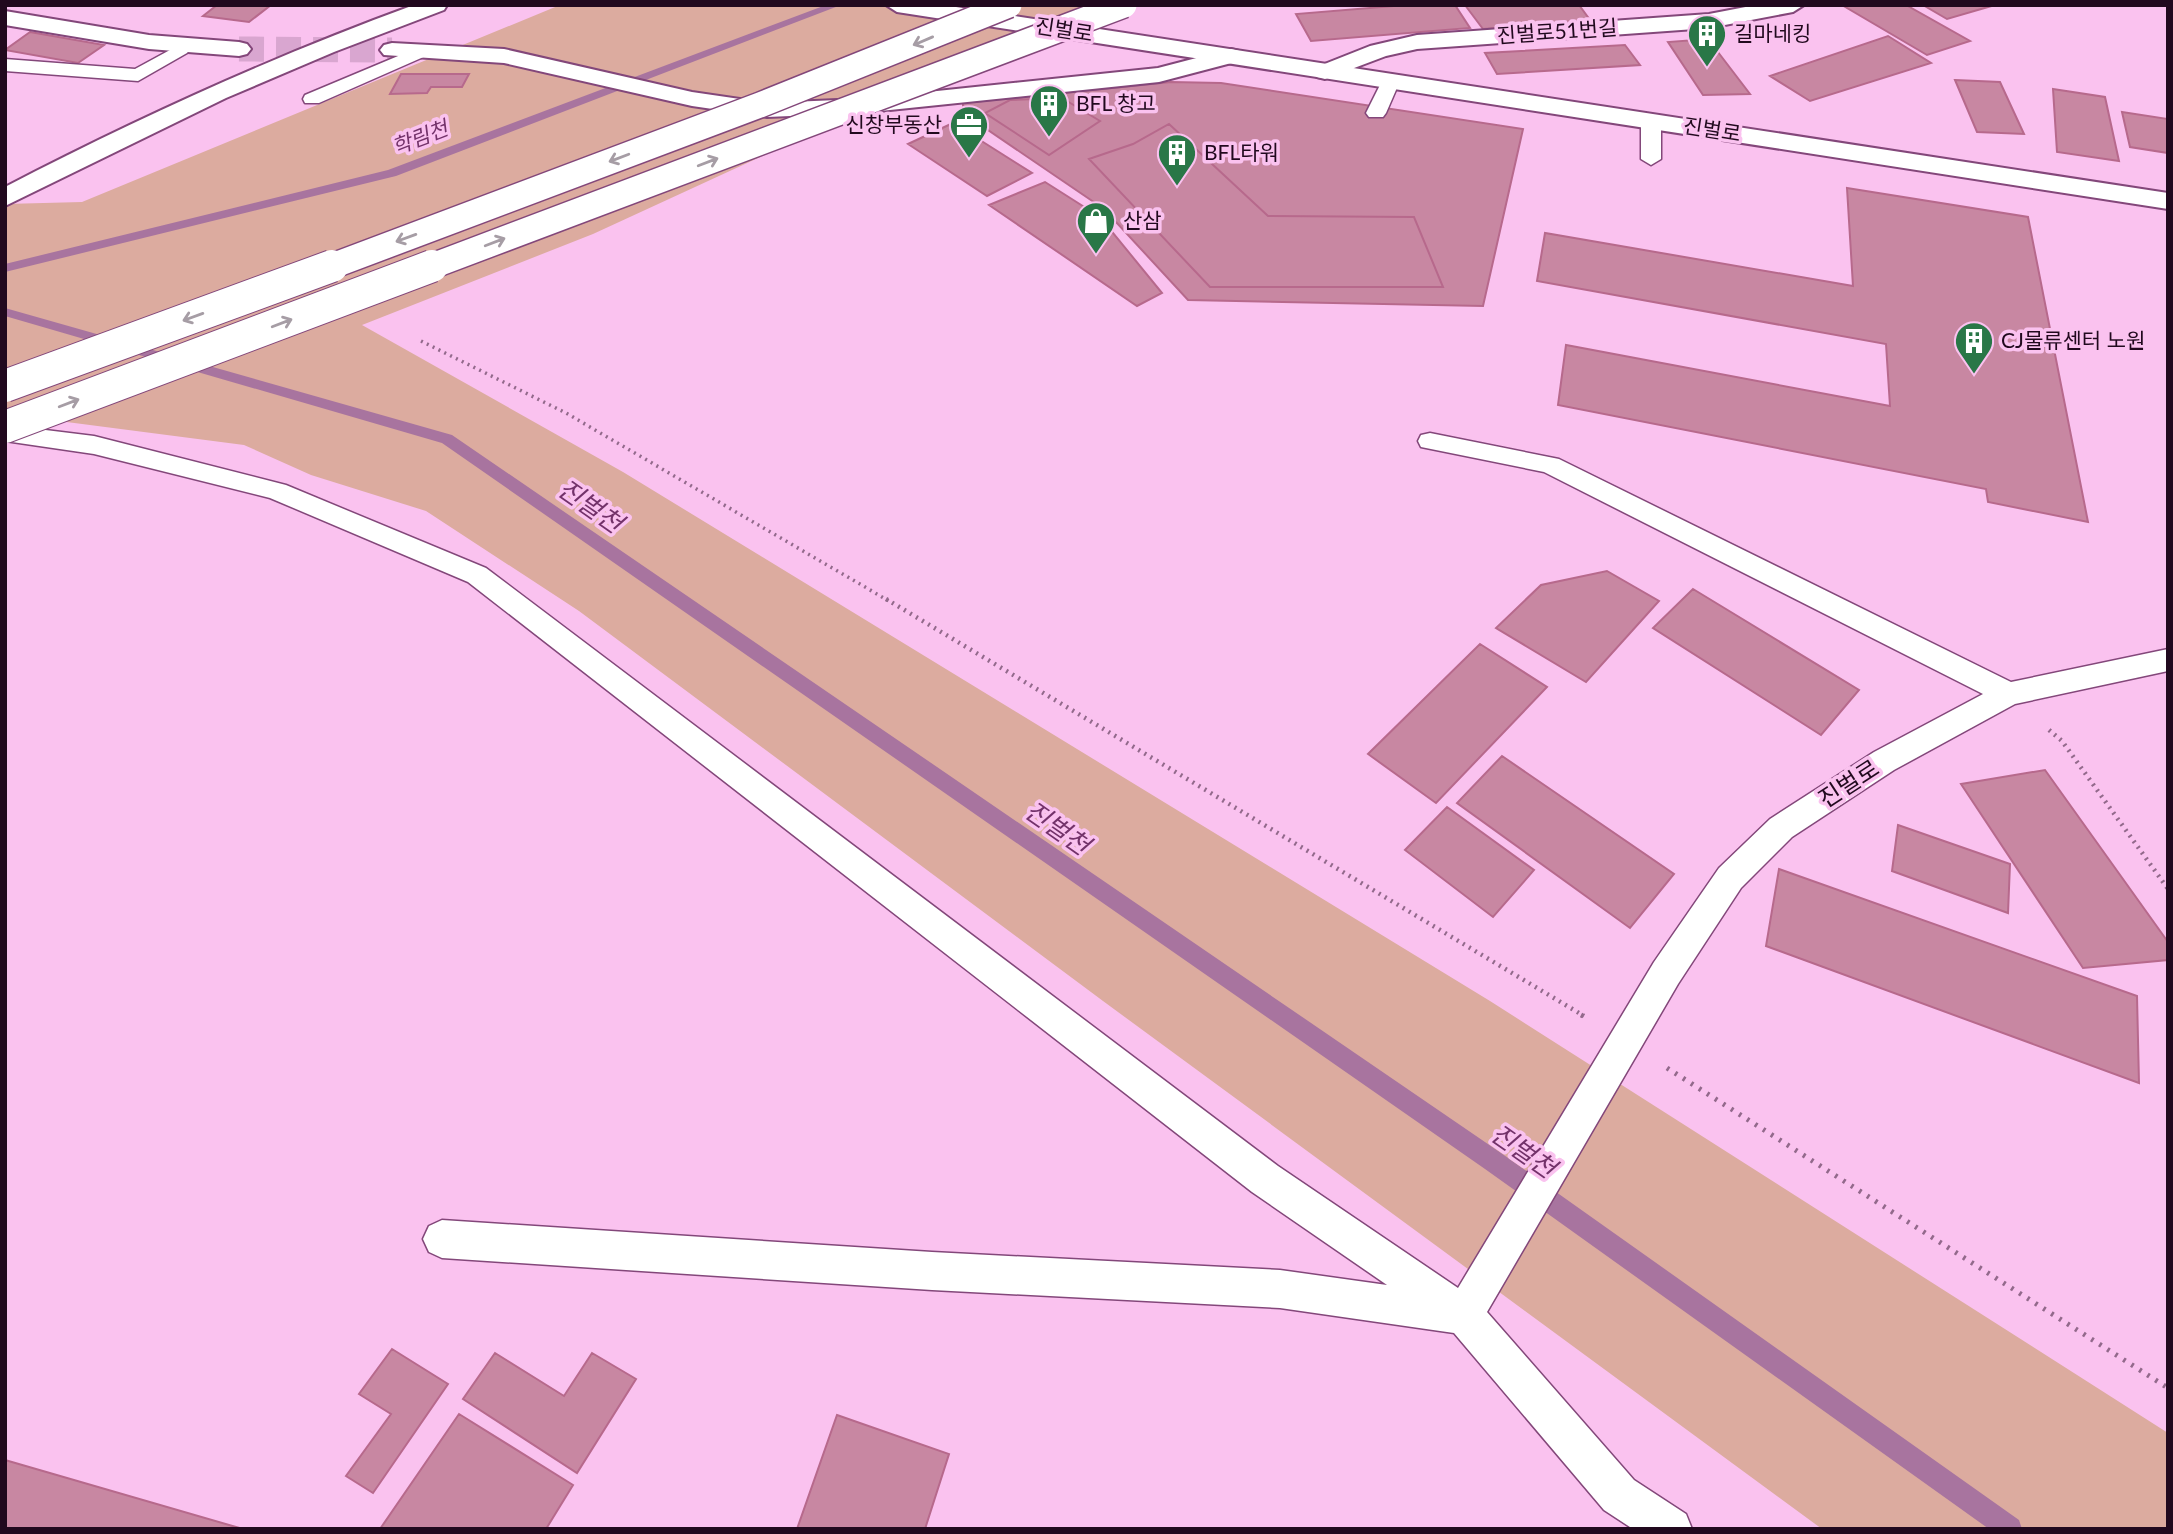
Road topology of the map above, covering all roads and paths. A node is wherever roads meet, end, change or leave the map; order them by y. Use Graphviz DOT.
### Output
graph roads {
  1 [pos="398,5"];
  2 [pos="436,5"];
  3 [pos="897,5"];
  4 [pos="1124,5"];
  5 [pos="1793,5"];
  6 [pos="998,12"];
  7 [pos="5,18"];
  8 [pos="355,34"];
  9 [pos="181,49"];
  10 [pos="239,49"];
  11 [pos="392,50"];
  12 [pos="422,51"];
  13 [pos="1244,58"];
  14 [pos="5,65"];
  15 [pos="1325,72"];
  16 [pos="1390,83"];
  17 [pos="312,99"];
  18 [pos="1376,113"];
  19 [pos="1651,121"];
  20 [pos="1651,159"];
  21 [pos="5,198"];
  22 [pos="2168,201"];
  23 [pos="421,341"];
  24 [pos="5,386"];
  25 [pos="5,427"];
  26 [pos="5,433"];
  27 [pos="1430,441"];
  28 [pos="2168,660"];
  29 [pos="2009,694"];
  30 [pos="2168,889"];
  31 [pos="1626,1042"];
  32 [pos="442,1239"];
  33 [pos="1464,1315"];
  34 [pos="2168,1388"];
  35 [pos="1671,1529"];
  1 -- 8 [label="main road"];
  2 -- 8 [label="main road"];
  3 -- 6 [label="main road, 진벌로, bridge"];
  25 -- 4 [label="main road, one-way, bridge"];
  5 -- 15 [label="main road, 진벌로51번길"];
  6 -- 13 [label="main road, 진벌로"];
  6 -- 24 [label="main road, one-way, bridge"];
  7 -- 9 [label="main road"];
  8 -- 21 [label="main road"];
  9 -- 10 [label="main road"];
  9 -- 14 [label="lane"];
  11 -- 12 [label="main road"];
  12 -- 13 [label="main road"];
  12 -- 17 [label="lane"];
  13 -- 15 [label="main road, 진벌로"];
  15 -- 16 [label="main road, 진벌로"];
  16 -- 18 [label="lane"];
  16 -- 19 [label="main road, 진벌로"];
  19 -- 20 [label="lane"];
  19 -- 22 [label="main road, 진벌로"];
  23 -- 31 [label="path"];
  26 -- 33 [label="lane"];
  27 -- 29 [label="lane"];
  28 -- 29 [label="lane, 진벌로"];
  29 -- 30 [label="path"];
  29 -- 31 [label="lane, 진벌로"];
  31 -- 33 [label="lane, 진벌로"];
  31 -- 34 [label="path"];
  32 -- 33 [label="lane"];
  33 -- 35 [label="lane"];
}
